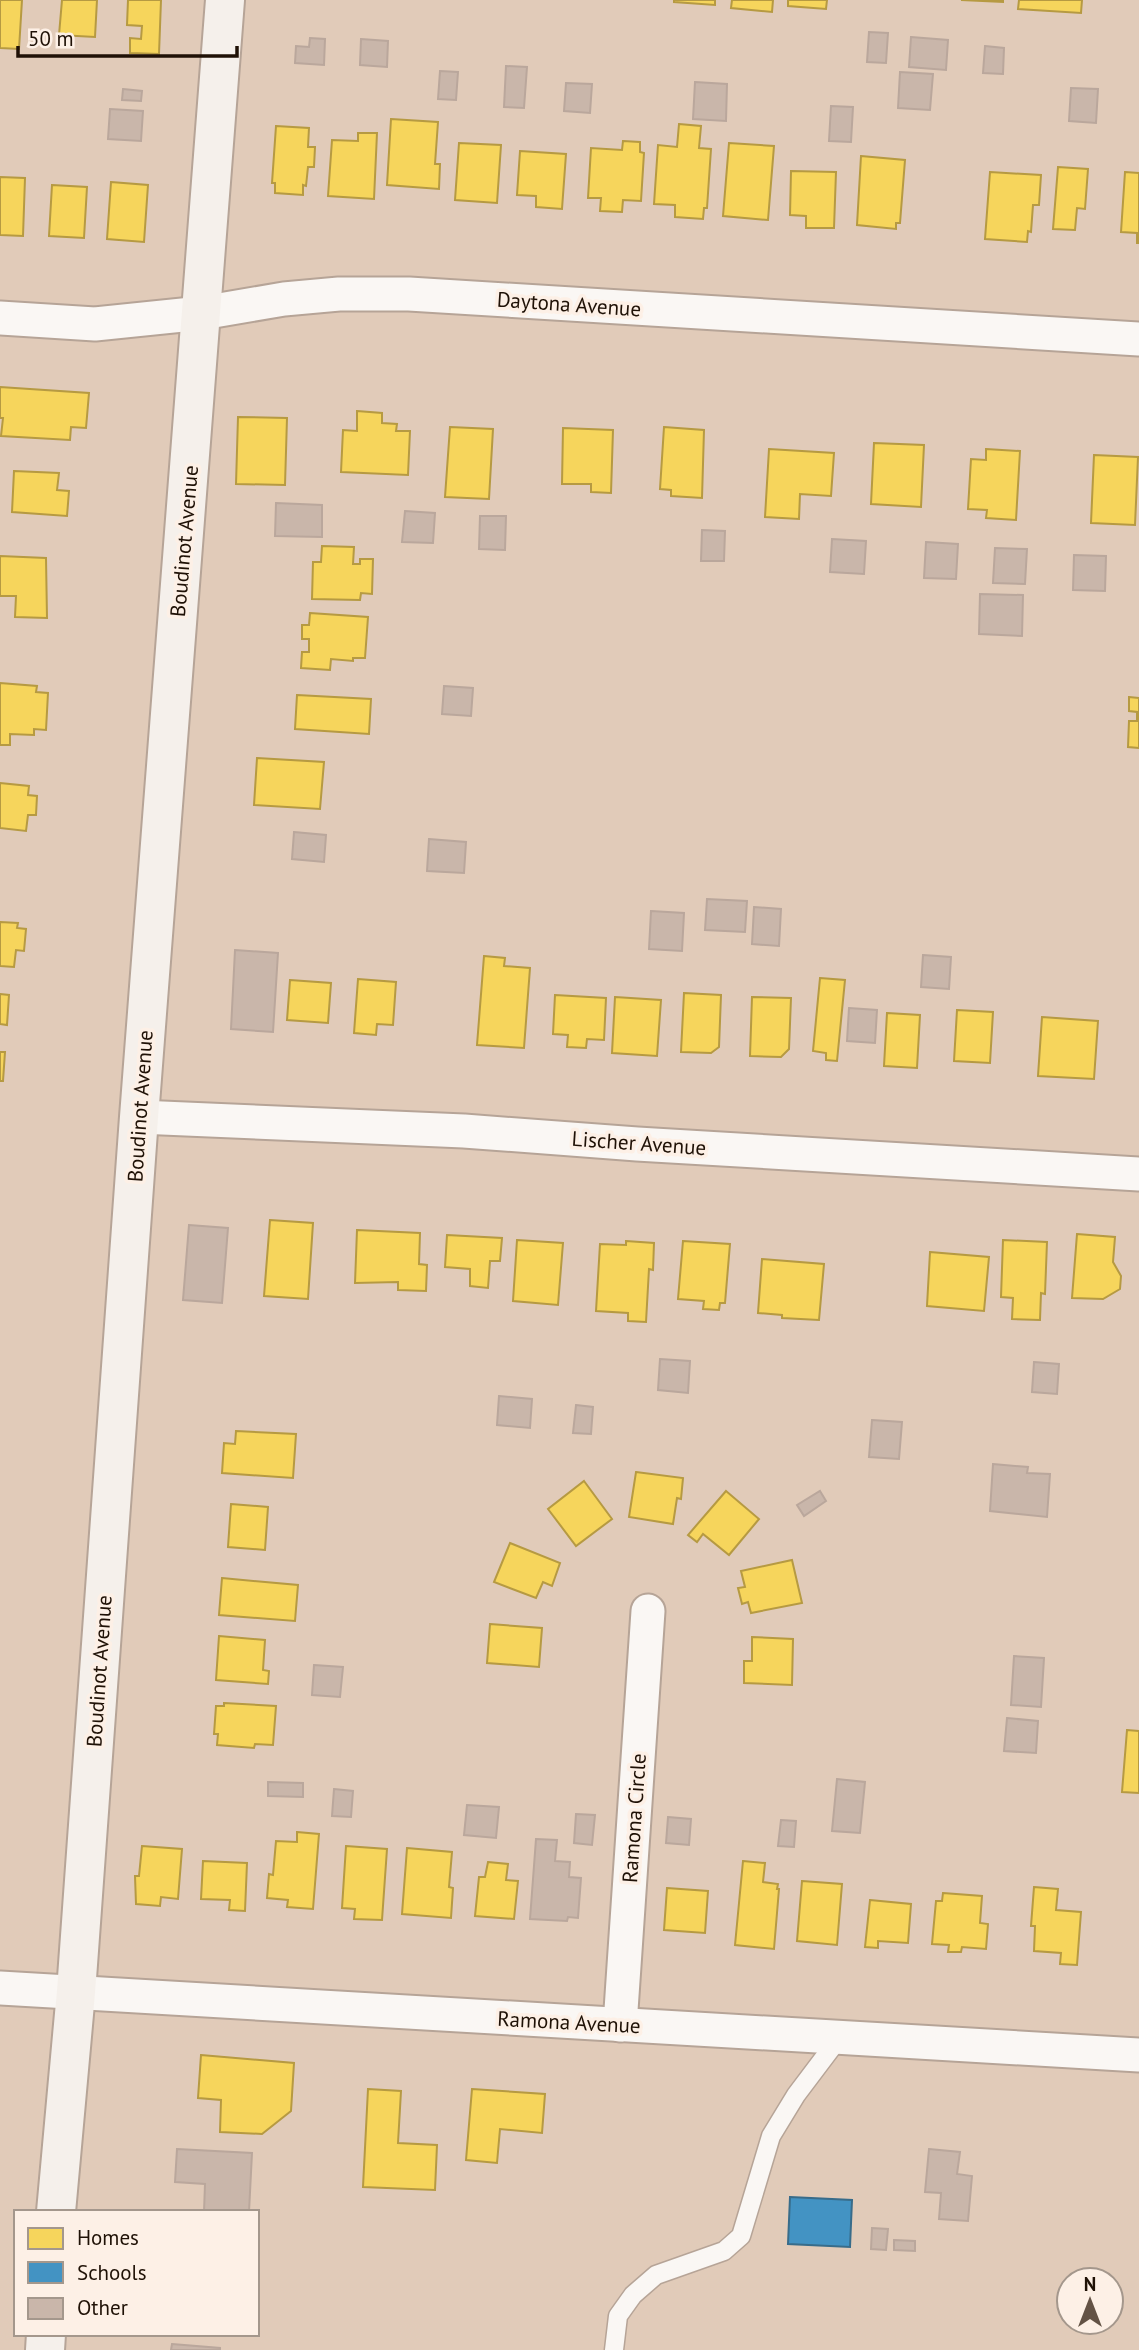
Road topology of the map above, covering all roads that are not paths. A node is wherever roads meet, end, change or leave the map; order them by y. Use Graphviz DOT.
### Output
graph roads {
  1 [pos="225,0"];
  2 [pos="202,313"];
  3 [pos="0,318"];
  4 [pos="1139,339"];
  5 [pos="139,1117"];
  6 [pos="1139,1174"];
  7 [pos="648,1611"];
  8 [pos="0,1988"];
  9 [pos="76,1992"];
  10 [pos="620,2025"];
  11 [pos="839,2038"];
  12 [pos="1139,2055"];
  13 [pos="56,2210"];
  14 [pos="614,2350"];
  1 -- 2 [label="street, Boudinot Avenue"];
  2 -- 3 [label="street, Daytona Avenue"];
  2 -- 4 [label="street, Daytona Avenue"];
  2 -- 5 [label="street, Boudinot Avenue"];
  5 -- 6 [label="street, Lischer Avenue"];
  5 -- 9 [label="street, Boudinot Avenue"];
  7 -- 10 [label="street, Ramona Circle"];
  8 -- 9 [label="street, Ramona Avenue"];
  9 -- 10 [label="street, Ramona Avenue"];
  9 -- 13 [label="street, Boudinot Avenue"];
  10 -- 11 [label="street, Ramona Avenue"];
  11 -- 12 [label="street, Ramona Avenue"];
  11 -- 14 [label="lane"];
}
